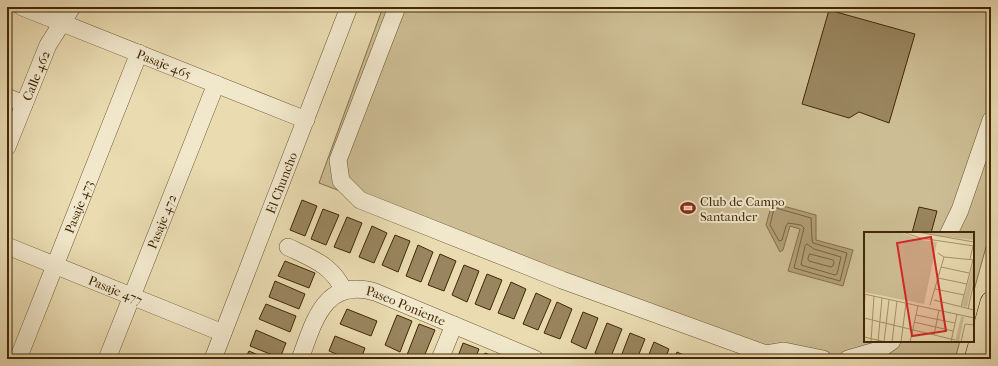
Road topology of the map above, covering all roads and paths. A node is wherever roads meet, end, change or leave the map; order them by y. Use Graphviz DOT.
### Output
graph roads {
  1 [pos="22,7"];
  2 [pos="72,7"];
  3 [pos="349,7"];
  4 [pos="397,7"];
  5 [pos="62,23"];
  6 [pos="139,53"];
  7 [pos="216,84"];
  8 [pos="7,97"];
  9 [pos="24,104"];
  10 [pos="306,120"];
  11 [pos="991,120"];
  12 [pos="7,147"];
  13 [pos="949,232"];
  14 [pos="7,246"];
  15 [pos="288,247"];
  16 [pos="55,265"];
  17 [pos="344,291"];
  18 [pos="132,296"];
  19 [pos="991,302"];
  20 [pos="454,325"];
  21 [pos="223,333"];
  22 [pos="891,342"];
  23 [pos="18,359"];
  24 [pos="106,359"];
  25 [pos="213,359"];
  26 [pos="300,359"];
  27 [pos="440,359"];
  28 [pos="535,359"];
  29 [pos="823,359"];
  30 [pos="848,359"];
  31 [pos="975,359"];
  1 -- 5 [label="street, Pasaje 465"];
  2 -- 5 [label="street, Calle 462"];
  3 -- 10 [label="street, El Chuncho"];
  4 -- 29 [label="street"];
  5 -- 6 [label="street, Pasaje 465"];
  5 -- 9 [label="street, Calle 462"];
  6 -- 7 [label="street, Pasaje 465"];
  6 -- 16 [label="street, Pasaje 473"];
  7 -- 10 [label="street, Pasaje 465"];
  7 -- 18 [label="street, Pasaje 472"];
  8 -- 9 [label="street"];
  9 -- 12 [label="street, Calle 462"];
  10 -- 21 [label="street, El Chuncho"];
  11 -- 13 [label="street"];
  14 -- 16 [label="street, Pasaje 477"];
  15 -- 17 [label="street"];
  16 -- 18 [label="street, Pasaje 477"];
  16 -- 23 [label="street, Pasaje 473"];
  17 -- 20 [label="street, Paseo Poniente"];
  17 -- 26 [label="street"];
  18 -- 21 [label="street, Pasaje 477"];
  18 -- 24 [label="street, Pasaje 472"];
  19 -- 31 [label="main road"];
  20 -- 27 [label="street"];
  20 -- 28 [label="street, Paseo Poniente"];
  21 -- 25 [label="street, El Chuncho"];
  22 -- 30 [label="street"];
}
